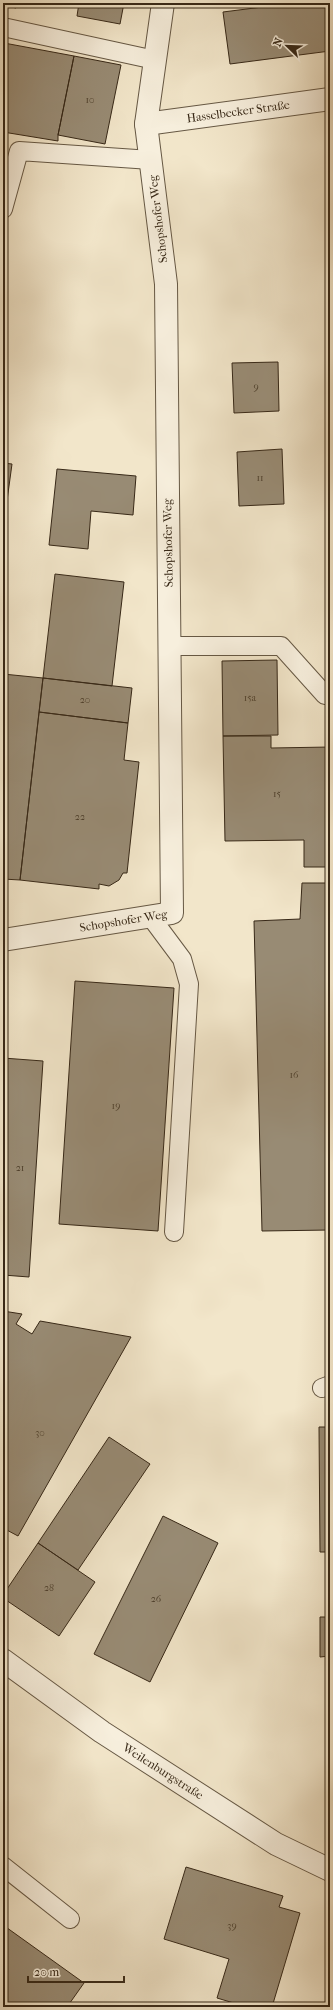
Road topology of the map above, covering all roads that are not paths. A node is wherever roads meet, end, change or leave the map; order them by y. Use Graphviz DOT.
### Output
graph roads {
  1 [pos="163,3"];
  2 [pos="3,28"];
  3 [pos="155,60"];
  4 [pos="330,99"];
  5 [pos="146,124"];
  6 [pos="151,160"];
  7 [pos="3,209"];
  8 [pos="170,646"];
  9 [pos="325,694"];
  10 [pos="150,916"];
  11 [pos="3,940"];
  12 [pos="174,1232"];
  13 [pos="3,1660"];
  14 [pos="3,1866"];
  15 [pos="330,1870"];
  16 [pos="70,1919"];
  1 -- 3 [label="street, Schopshofer Weg"];
  2 -- 3 [label="lane"];
  3 -- 5 [label="street, Schopshofer Weg"];
  4 -- 5 [label="street, Hasselbecker Straße"];
  5 -- 6 [label="street, Schopshofer Weg"];
  6 -- 7 [label="lane"];
  6 -- 8 [label="street, Schopshofer Weg"];
  8 -- 9 [label="lane"];
  8 -- 10 [label="street, Schopshofer Weg"];
  10 -- 11 [label="street, Schopshofer Weg"];
  10 -- 12 [label="lane"];
  13 -- 15 [label="street, Weilenburgstraße"];
  14 -- 16 [label="lane"];
}
